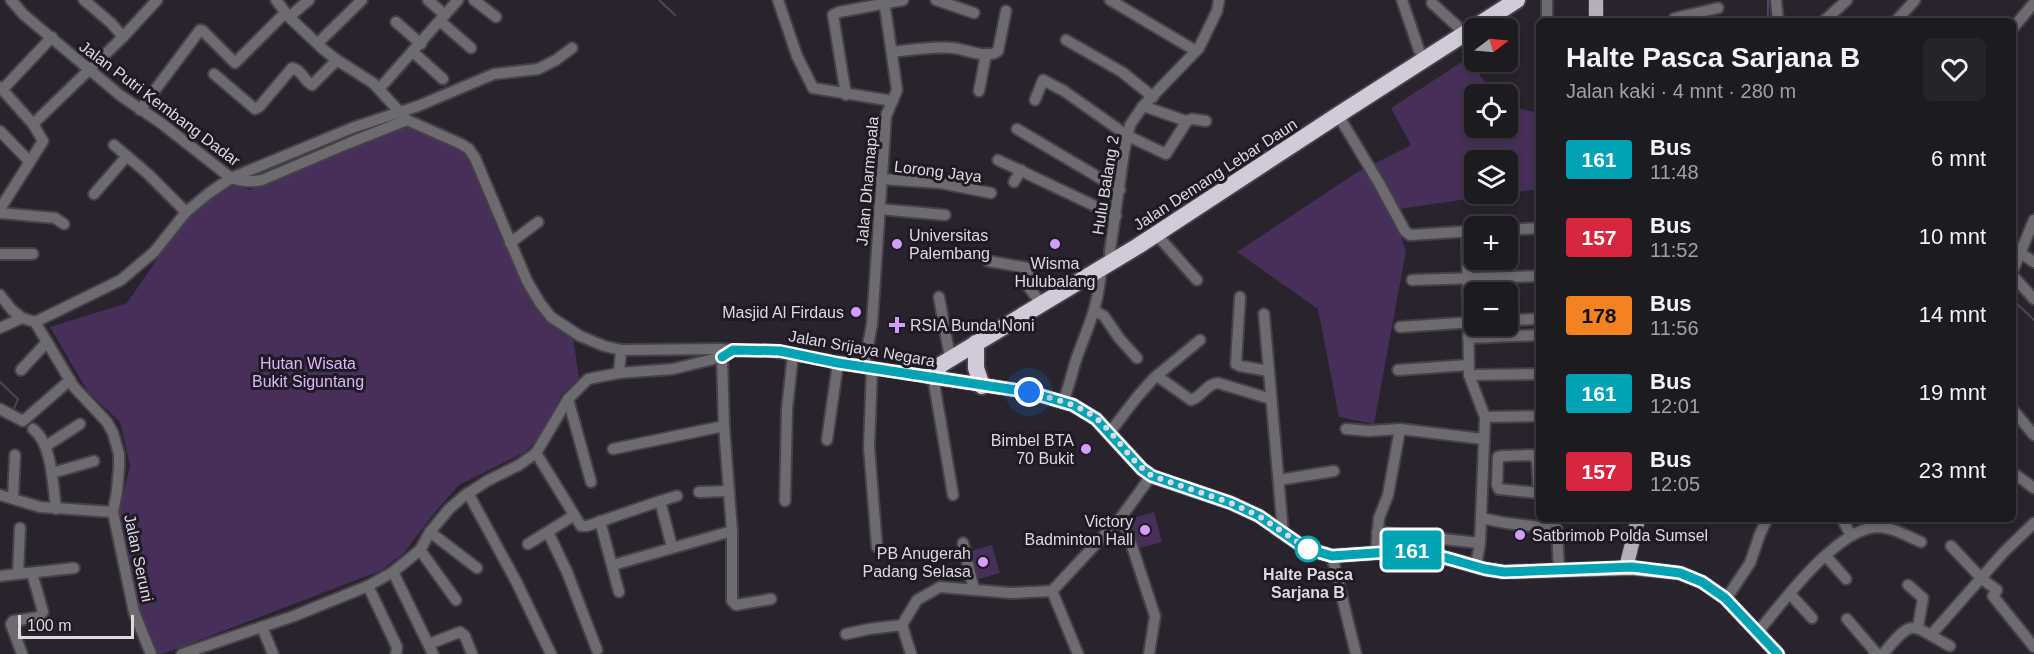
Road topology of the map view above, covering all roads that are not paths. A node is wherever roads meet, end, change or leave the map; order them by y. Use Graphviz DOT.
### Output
graph roads {
  1 [pos="11,0"];
  2 [pos="84,0"];
  3 [pos="157,0"];
  4 [pos="276,0"];
  5 [pos="309,0"];
  6 [pos="362,0"];
  7 [pos="428,0"];
  8 [pos="458,0"];
  9 [pos="474,0"];
  10 [pos="778,0"];
  11 [pos="903,0"];
  12 [pos="936,0"];
  13 [pos="1110,0"];
  14 [pos="1219,0"];
  15 [pos="1402,0"];
  16 [pos="1500,0"];
  17 [pos="1517,0"];
  18 [pos="1547,0"];
  19 [pos="1596,0"];
  20 [pos="1776,0"];
  21 [pos="1847,0"];
  22 [pos="1915,0"];
  23 [pos="884,1"];
  24 [pos="1431,3"];
  25 [pos="2034,3"];
  26 [pos="1718,8"];
  27 [pos="1006,11"];
  28 [pos="974,13"];
  29 [pos="289,17"];
  30 [pos="496,17"];
  31 [pos="443,18"];
  32 [pos="1547,18"];
  33 [pos="1596,18"];
  34 [pos="1675,18"];
  35 [pos="1778,18"];
  36 [pos="1827,18"];
  37 [pos="1899,18"];
  38 [pos="396,22"];
  39 [pos="2016,24"];
  40 [pos="1457,26"];
  41 [pos="123,37"];
  42 [pos="52,38"];
  43 [pos="1066,40"];
  44 [pos="318,43"];
  45 [pos="417,48"];
  46 [pos="471,48"];
  47 [pos="572,48"];
  48 [pos="1419,50"];
  49 [pos="1196,51"];
  50 [pos="892,52"];
  51 [pos="986,54"];
  52 [pos="337,60"];
  53 [pos="235,63"];
  54 [pos="89,70"];
  55 [pos="443,79"];
  56 [pos="1,88"];
  57 [pos="380,89"];
  58 [pos="979,91"];
  59 [pos="846,95"];
  60 [pos="1153,98"];
  61 [pos="1035,100"];
  62 [pos="893,101"];
  63 [pos="1143,106"];
  64 [pos="140,110"];
  65 [pos="398,112"];
  66 [pos="1338,115"];
  67 [pos="407,120"];
  68 [pos="1187,121"];
  69 [pos="1206,121"];
  70 [pos="33,124"];
  71 [pos="1017,129"];
  72 [pos="0,131"];
  73 [pos="1128,136"];
  74 [pos="114,145"];
  75 [pos="127,156"];
  76 [pos="998,160"];
  77 [pos="29,161"];
  78 [pos="1021,170"];
  79 [pos="231,178"];
  80 [pos="881,179"];
  81 [pos="1014,182"];
  82 [pos="1120,190"];
  83 [pos="991,193"];
  84 [pos="4,194"];
  85 [pos="94,194"];
  86 [pos="879,209"];
  87 [pos="0,211"];
  88 [pos="186,212"];
  89 [pos="945,215"];
  90 [pos="1116,216"];
  91 [pos="2034,220"];
  92 [pos="538,222"];
  93 [pos="64,224"];
  94 [pos="1536,228"];
  95 [pos="1518,229"];
  96 [pos="1464,232"];
  97 [pos="1156,234"];
  98 [pos="510,243"];
  99 [pos="2019,252"];
  100 [pos="0,254"];
  101 [pos="33,254"];
  102 [pos="1107,260"];
  103 [pos="988,261"];
  104 [pos="2016,261"];
  105 [pos="2034,262"];
  106 [pos="1468,270"];
  107 [pos="1536,276"];
  108 [pos="1467,278"];
  109 [pos="2016,279"];
  110 [pos="1197,280"];
  111 [pos="1412,280"];
  112 [pos="1467,282"];
  113 [pos="0,295"];
  114 [pos="939,297"];
  115 [pos="1240,297"];
  116 [pos="1037,298"];
  117 [pos="2034,299"];
  118 [pos="1095,311"];
  119 [pos="1264,314"];
  120 [pos="22,318"];
  121 [pos="1536,319"];
  122 [pos="1518,320"];
  123 [pos="35,322"];
  124 [pos="1464,322"];
  125 [pos="1400,327"];
  126 [pos="0,328"];
  127 [pos="1536,335"];
  128 [pos="1468,338"];
  129 [pos="1200,340"];
  130 [pos="47,342"];
  131 [pos="976,343"];
  132 [pos="621,350"];
  133 [pos="733,350"];
  134 [pos="949,352"];
  135 [pos="793,354"];
  136 [pos="722,357"];
  137 [pos="1137,358"];
  138 [pos="838,363"];
  139 [pos="868,368"];
  140 [pos="1398,369"];
  141 [pos="21,370"];
  142 [pos="1469,370"];
  143 [pos="1269,371"];
  144 [pos="619,373"];
  145 [pos="1536,374"];
  146 [pos="929,376"];
  147 [pos="1156,376"];
  148 [pos="70,380"];
  149 [pos="982,386"];
  150 [pos="568,399"];
  151 [pos="1271,399"];
  152 [pos="1064,402"];
  153 [pos="0,410"];
  154 [pos="2016,414"];
  155 [pos="1536,416"];
  156 [pos="1485,417"];
  157 [pos="557,420"];
  158 [pos="80,424"];
  159 [pos="724,426"];
  160 [pos="33,429"];
  161 [pos="1346,429"];
  162 [pos="1400,429"];
  163 [pos="1110,432"];
  164 [pos="576,434"];
  165 [pos="2034,435"];
  166 [pos="1483,439"];
  167 [pos="827,440"];
  168 [pos="46,446"];
  169 [pos="613,449"];
  170 [pos="536,453"];
  171 [pos="15,455"];
  172 [pos="1536,459"];
  173 [pos="94,461"];
  174 [pos="1334,471"];
  175 [pos="52,473"];
  176 [pos="1483,473"];
  177 [pos="1497,473"];
  178 [pos="2016,475"];
  179 [pos="1152,476"];
  180 [pos="1279,480"];
  181 [pos="591,482"];
  182 [pos="2034,488"];
  183 [pos="729,491"];
  184 [pos="699,492"];
  185 [pos="468,493"];
  186 [pos="1536,493"];
  187 [pos="0,495"];
  188 [pos="677,495"];
  189 [pos="953,495"];
  190 [pos="13,498"];
  191 [pos="660,501"];
  192 [pos="785,501"];
  193 [pos="56,509"];
  194 [pos="113,512"];
  195 [pos="573,516"];
  196 [pos="1122,516"];
  197 [pos="1481,518"];
  198 [pos="600,521"];
  199 [pos="1637,522"];
  200 [pos="1766,522"];
  201 [pos="1844,522"];
  202 [pos="2034,523"];
  203 [pos="20,528"];
  204 [pos="548,531"];
  205 [pos="732,531"];
  206 [pos="430,532"];
  207 [pos="1283,532"];
  208 [pos="1377,532"];
  209 [pos="1851,535"];
  210 [pos="1921,542"];
  211 [pos="963,543"];
  212 [pos="1480,543"];
  213 [pos="528,544"];
  214 [pos="1951,546"];
  215 [pos="672,547"];
  216 [pos="877,547"];
  217 [pos="420,550"];
  218 [pos="1376,552"];
  219 [pos="1332,556"];
  220 [pos="1826,556"];
  221 [pos="613,565"];
  222 [pos="1476,566"];
  223 [pos="75,568"];
  224 [pos="477,568"];
  225 [pos="1626,568"];
  226 [pos="1558,571"];
  227 [pos="393,572"];
  228 [pos="32,573"];
  229 [pos="18,574"];
  230 [pos="0,576"];
  231 [pos="1846,579"];
  232 [pos="1982,579"];
  233 [pos="1908,585"];
  234 [pos="368,586"];
  235 [pos="974,590"];
  236 [pos="1052,591"];
  237 [pos="619,592"];
  238 [pos="1790,594"];
  239 [pos="771,599"];
  240 [pos="1726,599"];
  241 [pos="456,600"];
  242 [pos="1812,618"];
  243 [pos="1847,619"];
  244 [pos="902,625"];
  245 [pos="262,627"];
  246 [pos="1918,627"];
  247 [pos="1757,633"];
  248 [pos="846,634"];
  249 [pos="1931,635"];
  250 [pos="1891,645"];
  251 [pos="1950,646"];
  252 [pos="2034,647"];
  253 [pos="431,649"];
  254 [pos="209,650"];
  255 [pos="597,650"];
  256 [pos="22,654"];
  257 [pos="151,654"];
  258 [pos="182,654"];
  259 [pos="273,654"];
  260 [pos="396,654"];
  261 [pos="472,654"];
  262 [pos="551,654"];
  263 [pos="911,654"];
  264 [pos="1078,654"];
  265 [pos="1149,654"];
  266 [pos="1356,654"];
  267 [pos="1778,654"];
  268 [pos="1877,654"];
  269 [pos="1883,654"];
  270 [pos="1899,654"];
  271 [pos="2025,654"];
  1 -- 42 [label="street, Jalan Putri Kembang Dadar"];
  2 -- 41 [label="street"];
  3 -- 41 [label="street"];
  4 -- 29 [label="street"];
  5 -- 29 [label="street"];
  6 -- 44 [label="street"];
  7 -- 31 [label="street"];
  8 -- 31 [label="street"];
  9 -- 30 [label="street"];
  10 -- 59 [label="street"];
  11 -- 23 [label="street"];
  12 -- 28 [label="street"];
  13 -- 49 [label="street"];
  14 -- 49 [label="street, Hulu Balang 2"];
  15 -- 48 [label="street"];
  16 -- 40 [label="highway, Jalan Demang Lebar Daun"];
  17 -- 66 [label="highway, Jalan Demang Lebar Daun"];
  18 -- 32 [label="street"];
  19 -- 33 [label="main road"];
  20 -- 35 [label="street"];
  21 -- 36 [label="street"];
  22 -- 37 [label="street"];
  23 -- 50 [label="street, Jalan Dharmapala"];
  23 -- 59 [label="street"];
  24 -- 40 [label="street"];
  25 -- 39 [label="street"];
  26 -- 34 [label="street"];
  27 -- 51 [label="street"];
  29 -- 44 [label="street"];
  29 -- 53 [label="street"];
  31 -- 45 [label="street"];
  31 -- 46 [label="street"];
  38 -- 45 [label="street"];
  40 -- 48 [label="highway, Jalan Demang Lebar Daun"];
  41 -- 54 [label="street"];
  42 -- 54 [label="street, Jalan Putri Kembang Dadar"];
  42 -- 56 [label="street"];
  43 -- 60 [label="street"];
  44 -- 52 [label="street"];
  45 -- 55 [label="street"];
  45 -- 57 [label="street"];
  47 -- 65 [label="street"];
  48 -- 102 [label="highway, Jalan Demang Lebar Daun"];
  49 -- 60 [label="street, Hulu Balang 2"];
  50 -- 51 [label="street"];
  50 -- 62 [label="street, Jalan Dharmapala"];
  51 -- 58 [label="street"];
  52 -- 53 [label="street"];
  52 -- 57 [label="street"];
  53 -- 64 [label="street"];
  54 -- 64 [label="street, Jalan Putri Kembang Dadar"];
  54 -- 70 [label="street"];
  56 -- 70 [label="street"];
  57 -- 65 [label="street"];
  59 -- 62 [label="street"];
  60 -- 63 [label="street, Hulu Balang 2"];
  61 -- 73 [label="street"];
  62 -- 80 [label="street, Jalan Dharmapala"];
  63 -- 68 [label="street"];
  63 -- 73 [label="street, Hulu Balang 2"];
  64 -- 79 [label="street, Jalan Putri Kembang Dadar"];
  65 -- 67 [label="street"];
  65 -- 79 [label="street"];
  66 -- 96 [label="street"];
  66 -- 97 [label="highway, Jalan Demang Lebar Daun"];
  67 -- 79 [label="street, Jalan Putri Kembang Dadar"];
  67 -- 98 [label="street"];
  68 -- 69 [label="street"];
  68 -- 73 [label="street"];
  70 -- 77 [label="street"];
  71 -- 82 [label="street"];
  72 -- 77 [label="street"];
  73 -- 82 [label="street, Hulu Balang 2"];
  74 -- 75 [label="street"];
  75 -- 85 [label="street"];
  75 -- 88 [label="street"];
  76 -- 78 [label="street"];
  77 -- 84 [label="street"];
  78 -- 81 [label="street"];
  78 -- 90 [label="street"];
  79 -- 88 [label="street"];
  80 -- 83 [label="street, Lorong Jaya"];
  80 -- 86 [label="street, Jalan Dharmapala"];
  82 -- 90 [label="street, Hulu Balang 2"];
  84 -- 87 [label="street"];
  86 -- 89 [label="street"];
  86 -- 139 [label="street, Jalan Dharmapala"];
  87 -- 93 [label="street"];
  88 -- 123 [label="street"];
  90 -- 102 [label="street, Hulu Balang 2"];
  91 -- 99 [label="street"];
  92 -- 98 [label="street"];
  94 -- 95 [label="street"];
  97 -- 102 [label="highway, Jalan Demang Lebar Daun"];
  97 -- 110 [label="street"];
  98 -- 132 [label="street"];
  99 -- 104 [label="street"];
  99 -- 105 [label="street"];
  100 -- 101 [label="street"];
  102 -- 116 [label="highway, Jalan Demang Lebar Daun"];
  102 -- 118 [label="street, Hulu Balang 2"];
  102 -- 131 [label="highway, Jalan Demang Lebar Daun"];
  103 -- 116 [label="street"];
  106 -- 108 [label="street"];
  107 -- 108 [label="street"];
  108 -- 111 [label="street"];
  108 -- 112 [label="street"];
  109 -- 117 [label="street"];
  113 -- 120 [label="street"];
  114 -- 134 [label="street"];
  115 -- 143 [label="street"];
  116 -- 134 [label="highway, Jalan Demang Lebar Daun"];
  118 -- 137 [label="street"];
  118 -- 152 [label="street, Hulu Balang 2"];
  119 -- 143 [label="street"];
  120 -- 123 [label="street"];
  120 -- 126 [label="street"];
  121 -- 122 [label="street"];
  123 -- 130 [label="street, Jalan Seruni"];
  124 -- 125 [label="street"];
  127 -- 128 [label="street"];
  128 -- 142 [label="street"];
  129 -- 147 [label="street"];
  130 -- 141 [label="street"];
  130 -- 148 [label="street, Jalan Seruni"];
  131 -- 146 [label="highway, Jalan Demang Lebar Daun"];
  131 -- 149 [label="highway"];
  132 -- 133 [label="street"];
  132 -- 144 [label="street"];
  133 -- 135 [label="street, Jalan Srijaya Negara"];
  133 -- 136 [label="street"];
  134 -- 146 [label="highway, Jalan Demang Lebar Daun"];
  135 -- 138 [label="street, Jalan Srijaya Negara"];
  135 -- 192 [label="street"];
  136 -- 144 [label="street"];
  136 -- 159 [label="street"];
  138 -- 139 [label="street, Jalan Srijaya Negara"];
  138 -- 167 [label="street"];
  139 -- 146 [label="street, Jalan Srijaya Negara"];
  139 -- 216 [label="street, Jalan Dharmapala"];
  140 -- 142 [label="street"];
  142 -- 145 [label="street"];
  142 -- 156 [label="street"];
  143 -- 151 [label="street"];
  144 -- 150 [label="street"];
  146 -- 149 [label="main road, Jalan Srijaya Negara"];
  146 -- 189 [label="street"];
  147 -- 151 [label="street"];
  147 -- 163 [label="street"];
  148 -- 153 [label="street"];
  148 -- 194 [label="street, Jalan Seruni"];
  149 -- 152 [label="main road, Jalan Srijaya Negara"];
  150 -- 157 [label="street"];
  150 -- 164 [label="street"];
  151 -- 180 [label="street"];
  152 -- 163 [label="main road, Jalan Srijaya Negara"];
  154 -- 165 [label="street"];
  155 -- 156 [label="street"];
  156 -- 166 [label="street"];
  157 -- 164 [label="street"];
  157 -- 170 [label="street"];
  158 -- 168 [label="street"];
  159 -- 169 [label="street"];
  159 -- 183 [label="street"];
  160 -- 168 [label="street"];
  161 -- 162 [label="street"];
  162 -- 166 [label="street"];
  162 -- 208 [label="street"];
  163 -- 179 [label="main road, Jalan Srijaya Negara"];
  164 -- 181 [label="street"];
  166 -- 176 [label="street"];
  168 -- 175 [label="street"];
  170 -- 185 [label="street"];
  170 -- 195 [label="street"];
  171 -- 190 [label="street"];
  172 -- 177 [label="street"];
  173 -- 175 [label="street"];
  174 -- 180 [label="street"];
  175 -- 193 [label="street"];
  176 -- 177 [label="street"];
  176 -- 197 [label="street"];
  177 -- 186 [label="street"];
  178 -- 182 [label="street"];
  179 -- 196 [label="street"];
  179 -- 207 [label="main road, Jalan Srijaya Negara"];
  180 -- 207 [label="street"];
  183 -- 184 [label="street"];
  183 -- 205 [label="street"];
  185 -- 206 [label="street"];
  185 -- 262 [label="street"];
  187 -- 190 [label="street"];
  188 -- 191 [label="street"];
  190 -- 193 [label="street"];
  191 -- 198 [label="street"];
  191 -- 215 [label="street"];
  193 -- 194 [label="street"];
  194 -- 257 [label="street, Jalan Seruni"];
  195 -- 198 [label="street"];
  195 -- 204 [label="street"];
  196 -- 236 [label="street"];
  196 -- 265 [label="street"];
  197 -- 212 [label="street"];
  197 -- 226 [label="street"];
  198 -- 221 [label="street"];
  199 -- 225 [label="main road"];
  200 -- 240 [label="street"];
  201 -- 209 [label="street"];
  202 -- 232 [label="street"];
  203 -- 229 [label="street"];
  204 -- 213 [label="street"];
  204 -- 255 [label="street"];
  205 -- 215 [label="street"];
  205 -- 239 [label="street"];
  206 -- 217 [label="street"];
  206 -- 224 [label="street"];
  207 -- 219 [label="main road, Jalan Srijaya Negara"];
  208 -- 212 [label="street"];
  208 -- 218 [label="street"];
  209 -- 210 [label="street"];
  209 -- 220 [label="street"];
  211 -- 235 [label="street"];
  212 -- 222 [label="street"];
  214 -- 232 [label="street"];
  215 -- 221 [label="street"];
  217 -- 227 [label="street"];
  217 -- 241 [label="street"];
  218 -- 219 [label="main road, Jalan Srijaya Negara"];
  218 -- 222 [label="main road, Jalan Srijaya Negara"];
  219 -- 266 [label="street"];
  220 -- 231 [label="street"];
  220 -- 238 [label="street"];
  221 -- 237 [label="street"];
  222 -- 226 [label="main road, Jalan Srijaya Negara"];
  223 -- 228 [label="street"];
  225 -- 226 [label="main road, Jalan Srijaya Negara"];
  225 -- 240 [label="main road, Jalan Srijaya Negara"];
  227 -- 234 [label="street"];
  227 -- 253 [label="street"];
  228 -- 229 [label="street"];
  228 -- 256 [label="street"];
  229 -- 230 [label="street"];
  232 -- 249 [label="street"];
  232 -- 252 [label="street"];
  233 -- 246 [label="street"];
  234 -- 245 [label="street"];
  234 -- 260 [label="street"];
  235 -- 236 [label="street"];
  235 -- 244 [label="street"];
  236 -- 264 [label="street"];
  238 -- 242 [label="street"];
  238 -- 247 [label="street"];
  240 -- 247 [label="main road, Jalan Srijaya Negara"];
  243 -- 268 [label="street"];
  244 -- 248 [label="street"];
  244 -- 263 [label="street"];
  245 -- 254 [label="street"];
  245 -- 259 [label="street"];
  246 -- 249 [label="street"];
  246 -- 250 [label="street"];
  247 -- 267 [label="main road, Jalan Srijaya Negara"];
  249 -- 251 [label="street"];
  250 -- 269 [label="street"];
  250 -- 270 [label="street"];
  252 -- 271 [label="street"];
  253 -- 261 [label="street"];
  254 -- 258 [label="street"];
}
